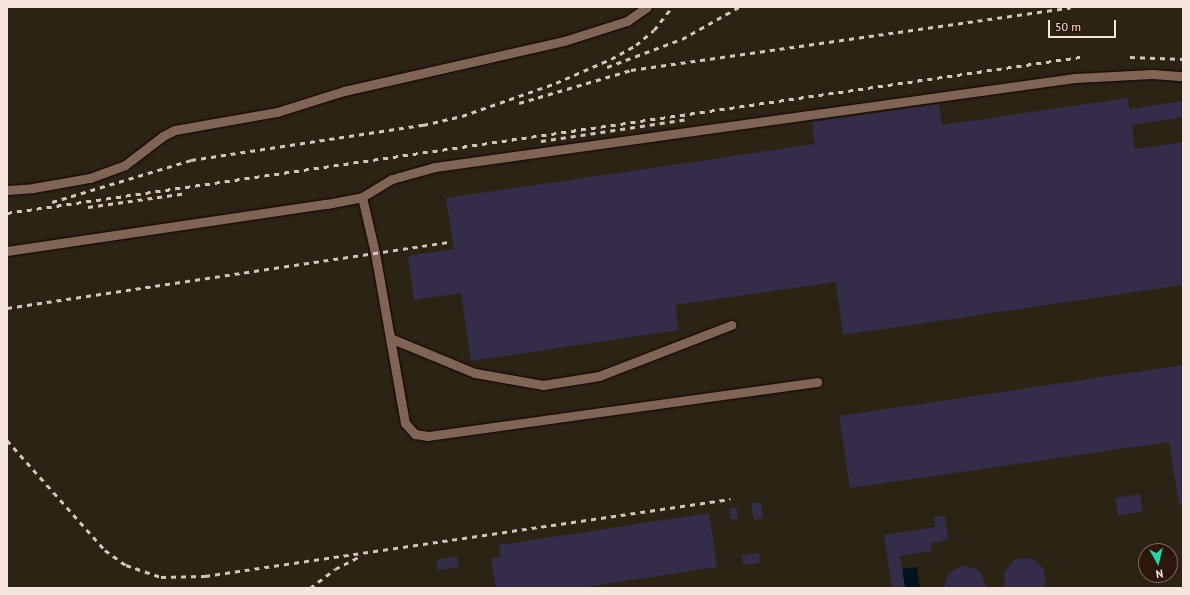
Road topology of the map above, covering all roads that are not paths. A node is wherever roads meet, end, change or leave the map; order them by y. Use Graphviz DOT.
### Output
graph roads {
  1 [pos="647,7"];
  2 [pos="1183,76"];
  3 [pos="7,190"];
  4 [pos="362,197"];
  5 [pos="7,251"];
  6 [pos="731,325"];
  7 [pos="390,338"];
  8 [pos="817,382"];
  1 -- 3 [label="street"];
  2 -- 4 [label="street"];
  4 -- 5 [label="street"];
  4 -- 7 [label="street"];
  6 -- 7 [label="street"];
  7 -- 8 [label="street"];
}
